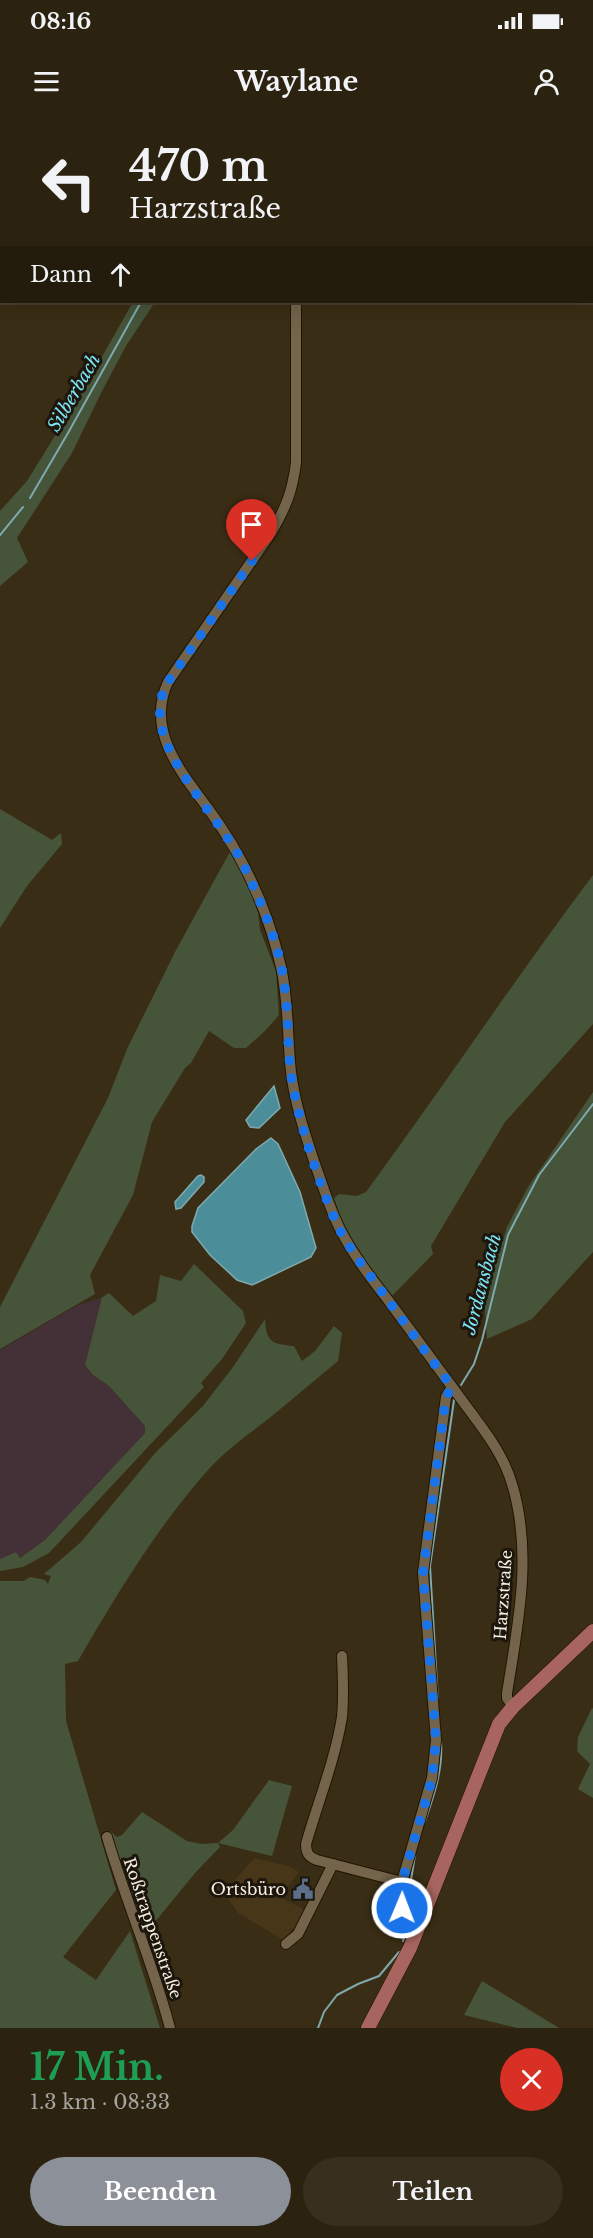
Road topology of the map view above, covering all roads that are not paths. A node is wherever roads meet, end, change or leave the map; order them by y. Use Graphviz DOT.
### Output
graph roads {
  1 [pos="296,303"];
  2 [pos="452,1387"];
  3 [pos="593,1631"];
  4 [pos="342,1656"];
  5 [pos="513,1707"];
  6 [pos="108,1837"];
  7 [pos="333,1864"];
  8 [pos="402,1882"];
  9 [pos="417,1923"];
  10 [pos="286,1944"];
  11 [pos="170,2028"];
  12 [pos="368,2028"];
  1 -- 2 [label="street, Harzstraße"];
  2 -- 5 [label="street, Harzstraße"];
  2 -- 8 [label="street"];
  3 -- 5 [label="main road"];
  4 -- 7 [label="street"];
  5 -- 9 [label="main road"];
  6 -- 11 [label="street, Roßtrappenstraße"];
  7 -- 8 [label="street"];
  7 -- 10 [label="street"];
  8 -- 9 [label="street"];
  9 -- 12 [label="main road"];
}
